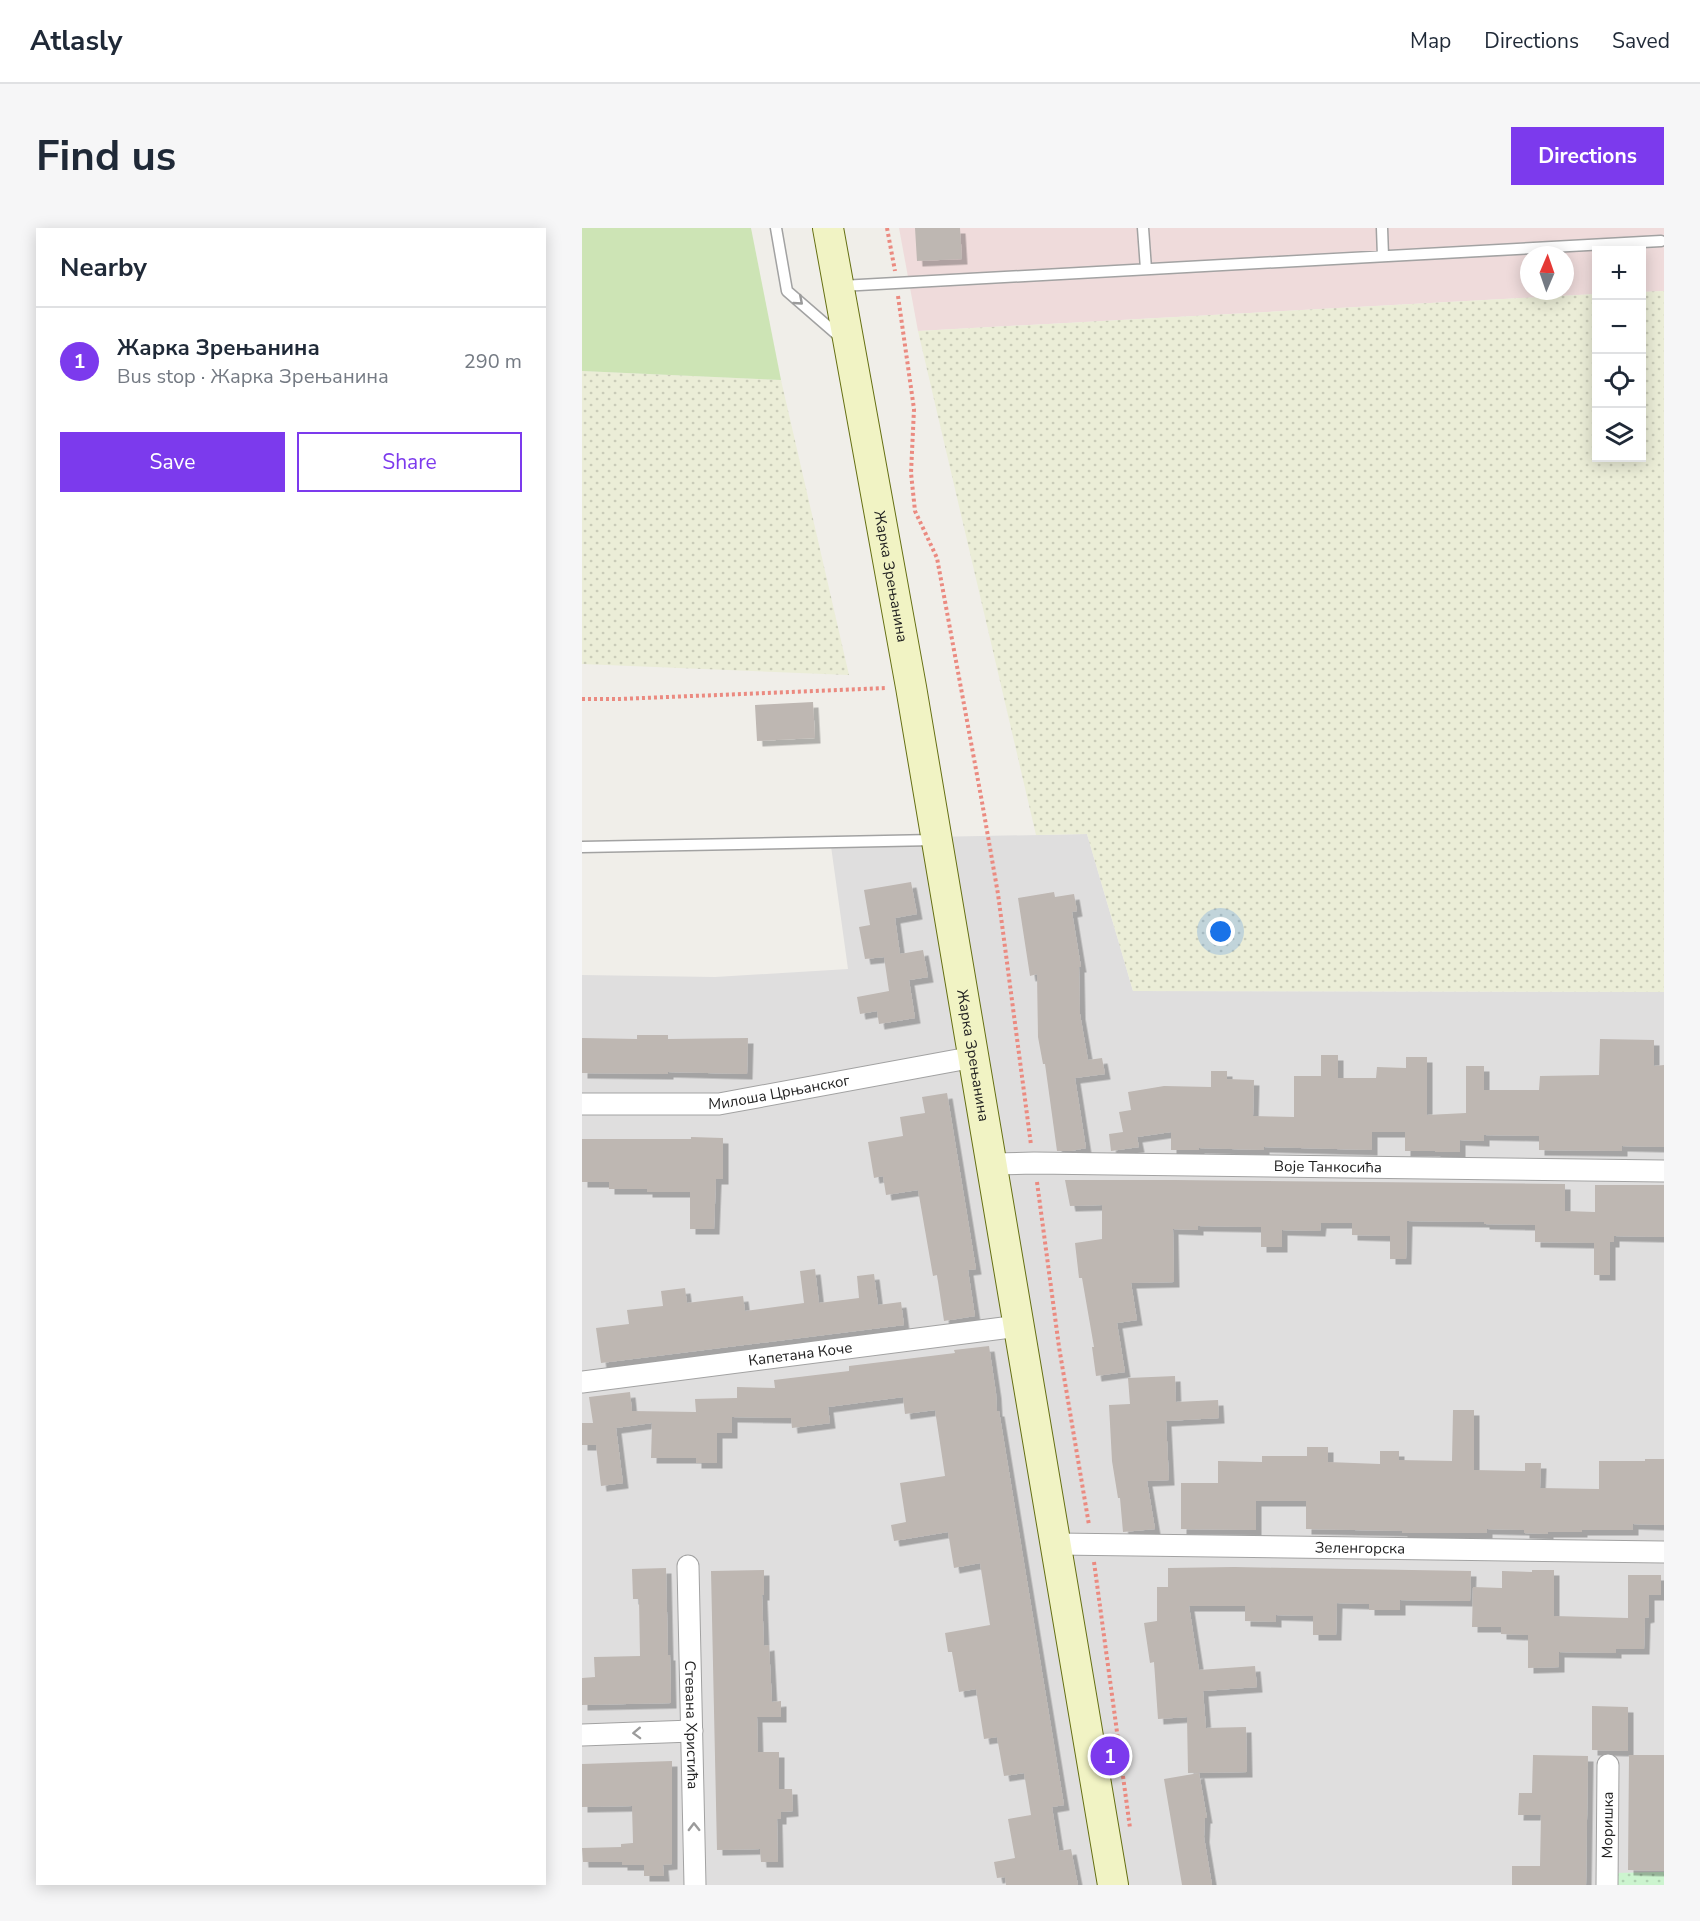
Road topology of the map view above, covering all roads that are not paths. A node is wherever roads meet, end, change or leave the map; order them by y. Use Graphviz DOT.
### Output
graph roads {
  1 [pos="776,228"];
  2 [pos="828,228"];
  3 [pos="1143,228"];
  4 [pos="1382,228"];
  5 [pos="1661,241"];
  6 [pos="1383,256"];
  7 [pos="1146,269"];
  8 [pos="838,286"];
  9 [pos="849,344"];
  10 [pos="937,840"];
  11 [pos="582,847"];
  12 [pos="974,1057"];
  13 [pos="582,1104"];
  14 [pos="992,1164"];
  15 [pos="1664,1171"];
  16 [pos="1019,1326"];
  17 [pos="582,1382"];
  18 [pos="1057,1544"];
  19 [pos="1664,1552"];
  20 [pos="688,1566"];
  21 [pos="692,1731"];
  22 [pos="582,1734"];
  23 [pos="1608,1765"];
  24 [pos="695,1885"];
  25 [pos="1113,1885"];
  26 [pos="1607,1885"];
  1 -- 9 [label="lane, one-way"];
  2 -- 8 [label="main road, Жарка Зрењанина"];
  3 -- 7 [label="lane"];
  4 -- 6 [label="lane"];
  5 -- 6 [label="lane"];
  6 -- 7 [label="lane"];
  7 -- 8 [label="lane"];
  8 -- 9 [label="main road, Жарка Зрењанина"];
  9 -- 10 [label="main road, Жарка Зрењанина"];
  10 -- 11 [label="lane"];
  10 -- 12 [label="main road, Жарка Зрењанина"];
  12 -- 13 [label="street, Милоша Црњанског"];
  12 -- 14 [label="main road, Жарка Зрењанина"];
  14 -- 15 [label="street, Воје Танкосића"];
  14 -- 16 [label="main road, Жарка Зрењанина"];
  16 -- 17 [label="street, Капетана Коче"];
  16 -- 18 [label="main road, Жарка Зрењанина"];
  18 -- 19 [label="street, Зеленгорска"];
  18 -- 25 [label="main road, Жарка Зрењанина"];
  20 -- 21 [label="street, Стевана Христића"];
  21 -- 22 [label="street, one-way"];
  24 -- 21 [label="street, Стевана Христића, one-way"];
  23 -- 26 [label="street, Моришка"];
}
